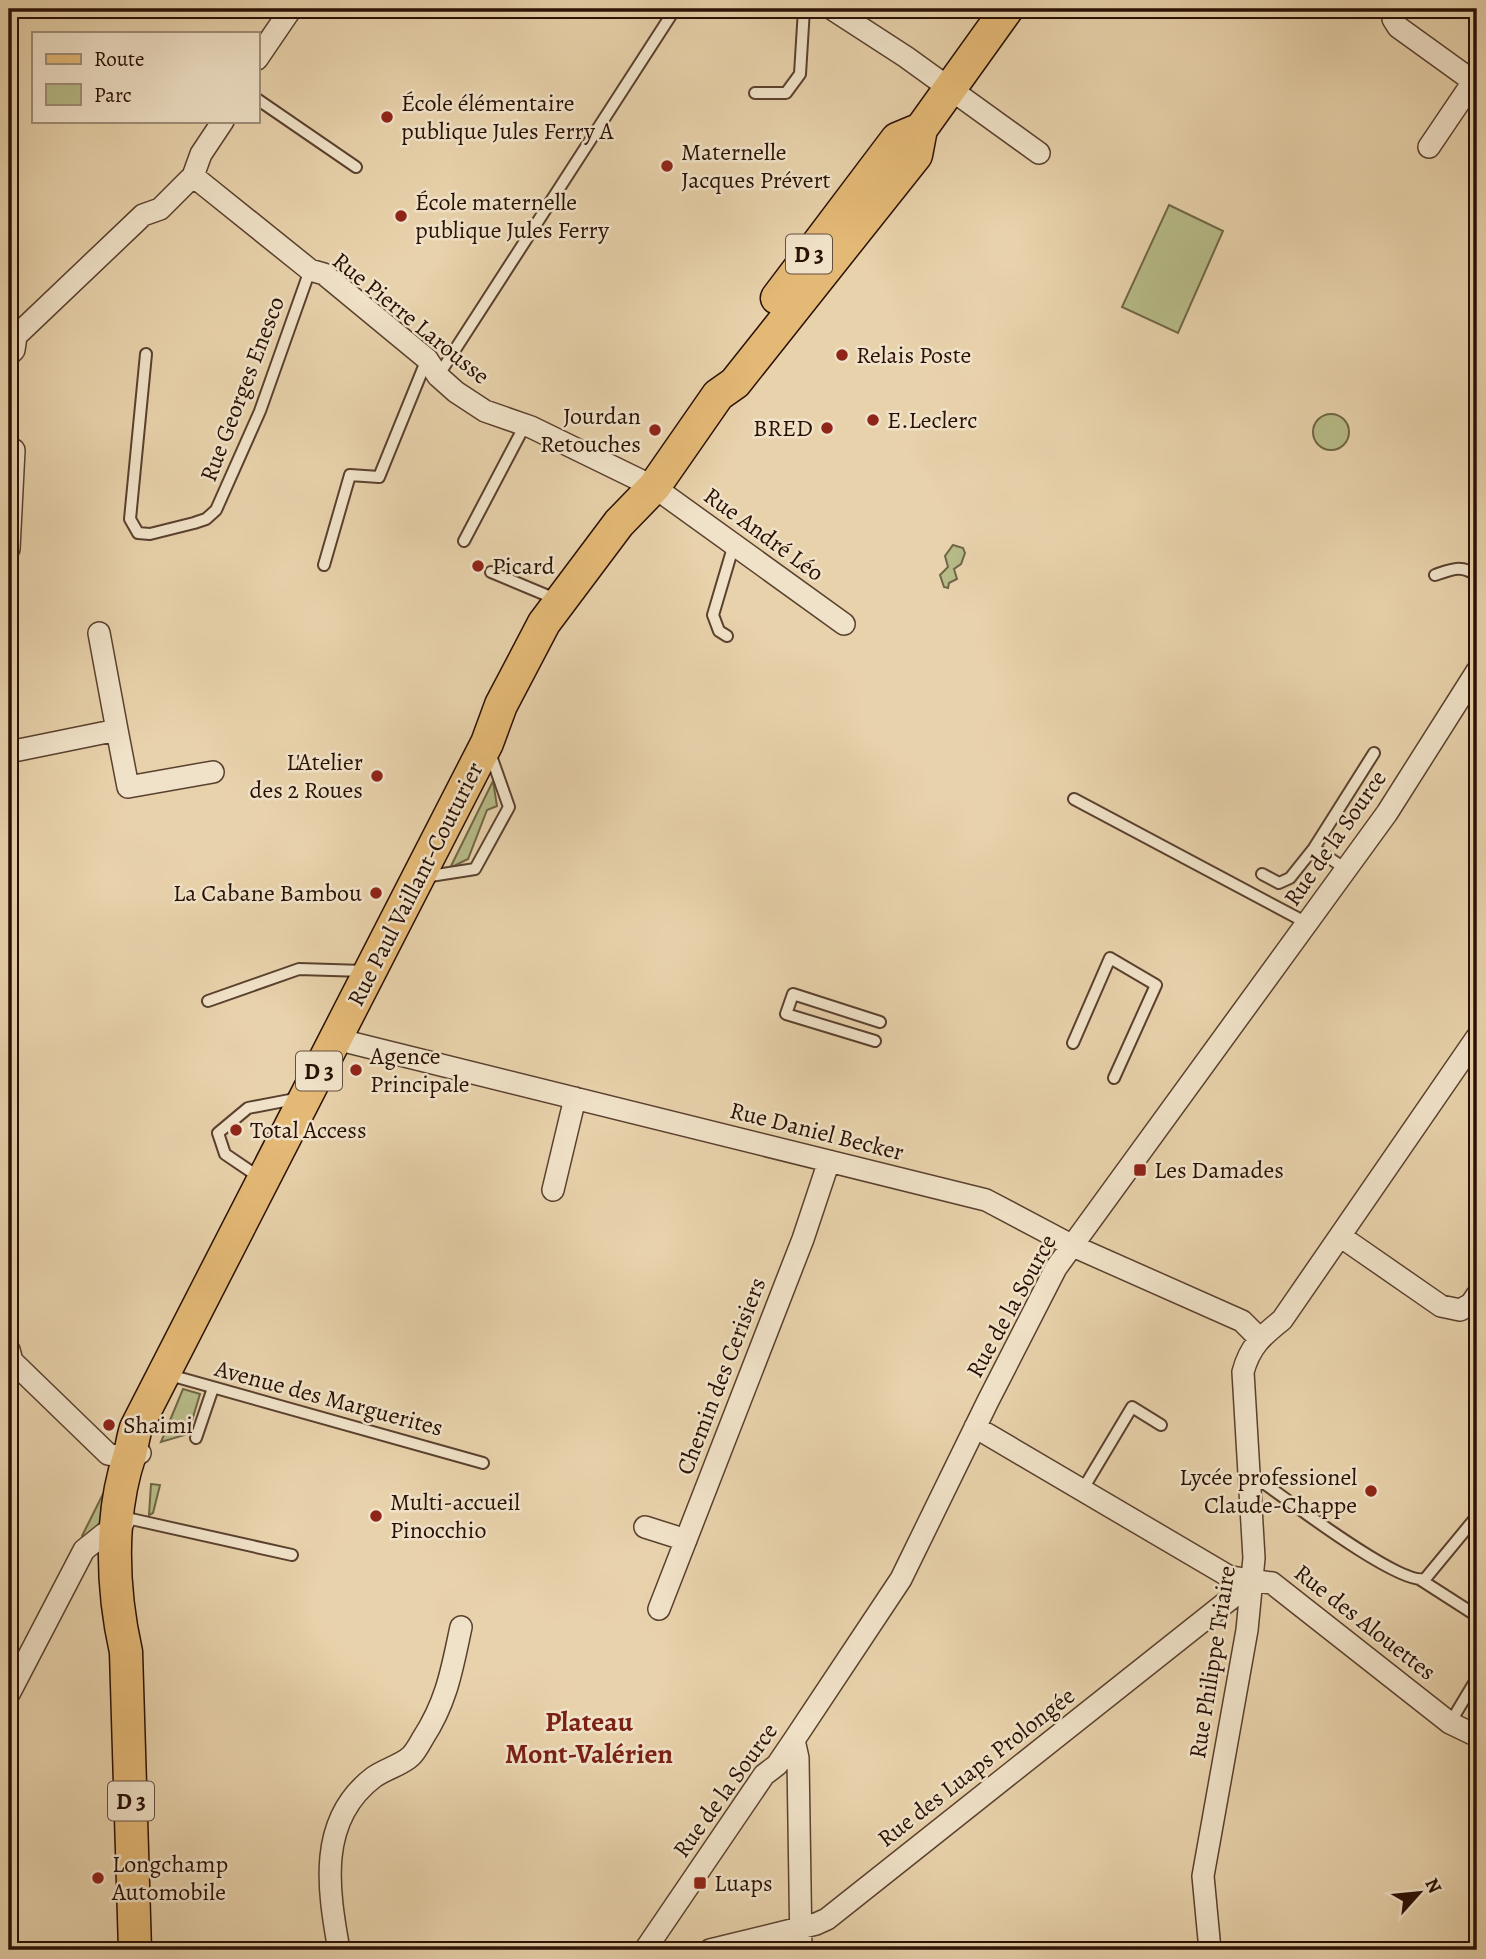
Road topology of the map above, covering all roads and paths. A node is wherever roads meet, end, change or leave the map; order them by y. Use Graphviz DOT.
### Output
graph roads {
  1 [pos="291,9"];
  2 [pos="675,9"];
  3 [pos="804,9"];
  4 [pos="832,9"];
  5 [pos="1007,9"];
  6 [pos="1394,9"];
  7 [pos="259,56"];
  8 [pos="1476,80"];
  9 [pos="951,88"];
  10 [pos="755,93"];
  11 [pos="259,100"];
  12 [pos="222,122"];
  13 [pos="1429,147"];
  14 [pos="1039,153"];
  15 [pos="356,167"];
  16 [pos="193,176"];
  17 [pos="310,270"];
  18 [pos="146,354"];
  19 [pos="9,355"];
  20 [pos="432,368"];
  21 [pos="524,425"];
  22 [pos="14,450"];
  23 [pos="654,486"];
  24 [pos="464,541"];
  25 [pos="734,544"];
  26 [pos="9,549"];
  27 [pos="324,565"];
  28 [pos="491,572"];
  29 [pos="1435,575"];
  30 [pos="1477,576"];
  31 [pos="560,601"];
  32 [pos="844,624"];
  33 [pos="99,633"];
  34 [pos="727,636"];
  35 [pos="1477,671"];
  36 [pos="117,730"];
  37 [pos="487,743"];
  38 [pos="9,752"];
  39 [pos="1374,753"];
  40 [pos="213,772"];
  41 [pos="1074,799"];
  42 [pos="1314,848"];
  43 [pos="1346,869"];
  44 [pos="1262,874"];
  45 [pos="418,878"];
  46 [pos="1307,923"];
  47 [pos="370,971"];
  48 [pos="208,1000"];
  49 [pos="880,1022"];
  50 [pos="1477,1037"];
  51 [pos="336,1039"];
  52 [pos="875,1041"];
  53 [pos="1073,1043"];
  54 [pos="1114,1079"];
  55 [pos="306,1097"];
  56 [pos="575,1098"];
  57 [pos="829,1161"];
  58 [pos="264,1180"];
  59 [pos="553,1190"];
  60 [pos="1340,1236"];
  61 [pos="1073,1246"];
  62 [pos="1477,1295"];
  63 [pos="1259,1338"];
  64 [pos="9,1350"];
  65 [pos="157,1386"];
  66 [pos="214,1388"];
  67 [pos="1161,1425"];
  68 [pos="975,1427"];
  69 [pos="196,1438"];
  70 [pos="134,1456"];
  71 [pos="483,1463"];
  72 [pos="1250,1484"];
  73 [pos="1083,1489"];
  74 [pos="1477,1516"];
  75 [pos="123,1522"];
  76 [pos="645,1527"];
  77 [pos="685,1540"];
  78 [pos="292,1555"];
  79 [pos="1421,1580"];
  80 [pos="1253,1581"];
  81 [pos="659,1609"];
  82 [pos="1477,1616"];
  83 [pos="461,1627"];
  84 [pos="1477,1678"];
  85 [pos="9,1694"];
  86 [pos="1450,1723"];
  87 [pos="1477,1736"];
  88 [pos="794,1740"];
  89 [pos="801,1928"];
  90 [pos="135,1950"];
  91 [pos="339,1950"];
  92 [pos="645,1950"];
  93 [pos="710,1950"];
  94 [pos="801,1950"];
  95 [pos="1210,1950"];
  1 -- 7 [label="street"];
  2 -- 20 [label="lane"];
  3 -- 10 [label="lane"];
  4 -- 9 [label="street"];
  5 -- 9 [label="main road, Rue Paul Vaillant-Couturier / D 3"];
  6 -- 8 [label="street"];
  8 -- 13 [label="street"];
  9 -- 14 [label="street"];
  9 -- 23 [label="main road, Rue Paul Vaillant-Couturier / D 3"];
  11 -- 15 [label="lane"];
  12 -- 16 [label="street"];
  16 -- 17 [label="street, Rue Pierre Larousse"];
  16 -- 19 [label="street"];
  17 -- 18 [label="lane, Rue Georges Enesco"];
  17 -- 20 [label="street, Rue Pierre Larousse"];
  20 -- 21 [label="street, Rue Pierre Larousse"];
  20 -- 27 [label="lane"];
  21 -- 23 [label="street, Rue Pierre Larousse"];
  21 -- 24 [label="lane"];
  22 -- 26 [label="street"];
  23 -- 25 [label="street, Rue André Léo"];
  23 -- 31 [label="main road, Rue Paul Vaillant-Couturier / D 3"];
  25 -- 32 [label="street, Rue André Léo"];
  25 -- 34 [label="lane"];
  28 -- 31 [label="lane"];
  29 -- 30 [label="lane"];
  31 -- 37 [label="main road, Rue Paul Vaillant-Couturier / D 3"];
  33 -- 36 [label="street"];
  35 -- 43 [label="street, Rue de la Source"];
  36 -- 38 [label="street"];
  36 -- 40 [label="street"];
  37 -- 45 [label="main road, Rue Paul Vaillant-Couturier / D 3"];
  37 -- 45 [label="lane"];
  39 -- 42 [label="lane"];
  41 -- 46 [label="lane"];
  42 -- 43 [label="lane"];
  42 -- 44 [label="lane"];
  43 -- 46 [label="street, Rue de la Source"];
  45 -- 47 [label="main road, Rue Paul Vaillant-Couturier / D 3"];
  46 -- 61 [label="street, Rue de la Source"];
  47 -- 48 [label="lane"];
  47 -- 51 [label="main road, Rue Paul Vaillant-Couturier / D 3"];
  49 -- 52 [label="lane"];
  50 -- 60 [label="street, Rue Philippe Triaire"];
  51 -- 55 [label="main road, Rue Paul Vaillant-Couturier / D 3"];
  51 -- 56 [label="street, Rue Daniel Becker"];
  53 -- 54 [label="lane"];
  55 -- 58 [label="main road, Rue Paul Vaillant-Couturier / D 3"];
  55 -- 58 [label="lane"];
  56 -- 57 [label="street, Rue Daniel Becker"];
  56 -- 59 [label="street"];
  57 -- 61 [label="street, Rue Daniel Becker"];
  57 -- 77 [label="street, Chemin des Cerisiers"];
  58 -- 65 [label="main road, Rue Paul Vaillant-Couturier / D 3"];
  60 -- 62 [label="street"];
  60 -- 63 [label="street, Rue Philippe Triaire"];
  61 -- 63 [label="street, Rue Daniel Becker"];
  61 -- 68 [label="street, Rue de la Source"];
  63 -- 72 [label="street, Rue Philippe Triaire"];
  64 -- 70 [label="street"];
  65 -- 66 [label="lane, Avenue des Marguerites"];
  65 -- 70 [label="main road, Rue Paul Vaillant-Couturier / D 3"];
  66 -- 69 [label="lane"];
  66 -- 71 [label="lane, Avenue des Marguerites"];
  67 -- 73 [label="lane"];
  68 -- 73 [label="street, Rue des Alouettes"];
  68 -- 88 [label="street, Rue de la Source"];
  70 -- 75 [label="main road, Rue Paul Vaillant-Couturier / D 3"];
  72 -- 79 [label="lane"];
  72 -- 80 [label="street, Rue Philippe Triaire"];
  73 -- 80 [label="street, Rue des Alouettes"];
  74 -- 79 [label="lane"];
  75 -- 78 [label="lane"];
  75 -- 85 [label="street"];
  75 -- 90 [label="main road, Rue Paul Vaillant-Couturier / D 3"];
  76 -- 77 [label="street"];
  77 -- 81 [label="street, Chemin des Cerisiers"];
  79 -- 82 [label="lane"];
  80 -- 86 [label="street, Rue des Alouettes"];
  80 -- 89 [label="street, Rue des Luaps Prolongée"];
  80 -- 95 [label="street, Rue Philippe Triaire"];
  83 -- 91 [label="street"];
  84 -- 86 [label="lane"];
  86 -- 87 [label="street, Rue des Alouettes"];
  88 -- 89 [label="street"];
  88 -- 92 [label="street, Rue de la Source"];
  89 -- 93 [label="street, Rue des Luaps Prolongée"];
  89 -- 94 [label="street"];
}
